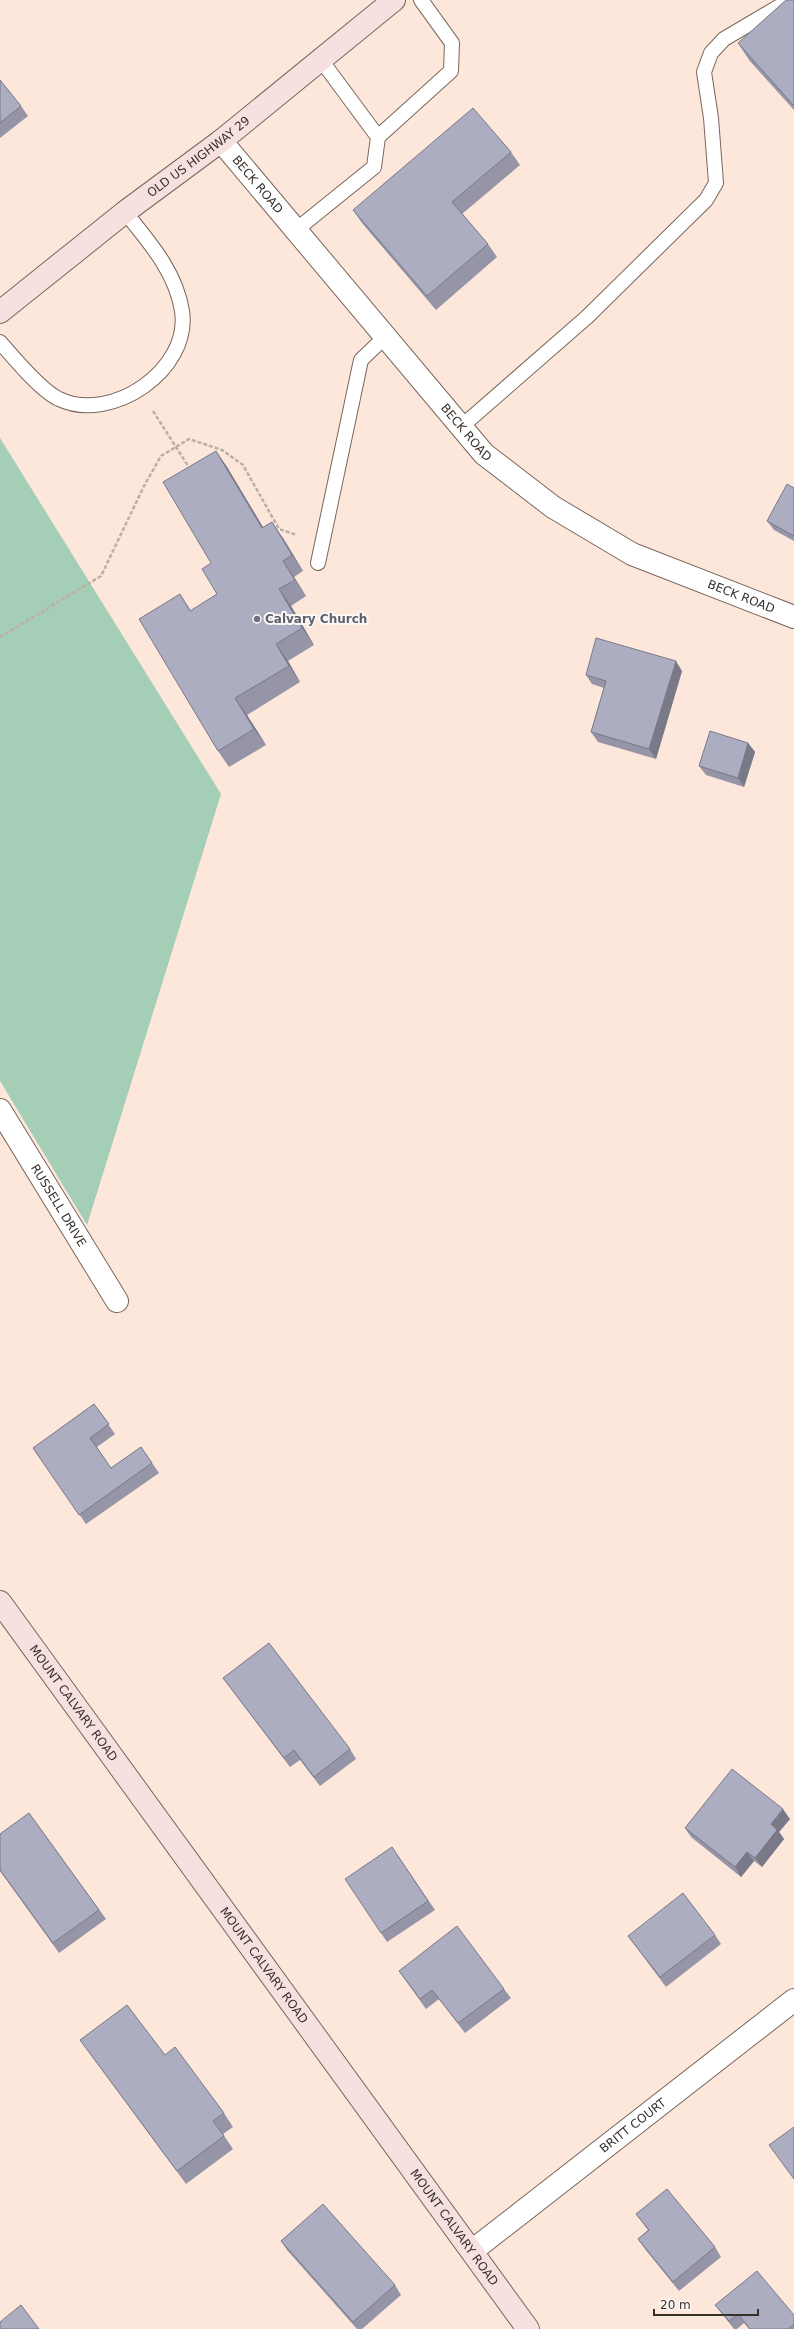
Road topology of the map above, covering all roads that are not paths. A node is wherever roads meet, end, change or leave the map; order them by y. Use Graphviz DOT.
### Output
graph roads {
  1 [pos="394,0"];
  2 [pos="421,0"];
  3 [pos="790,0"];
  4 [pos="321,60"];
  5 [pos="378,137"];
  6 [pos="221,141"];
  7 [pos="126,212"];
  8 [pos="296,230"];
  9 [pos="0,312"];
  10 [pos="385,337"];
  11 [pos="0,342"];
  12 [pos="461,427"];
  13 [pos="318,563"];
  14 [pos="794,617"];
  15 [pos="0,1110"];
  16 [pos="117,1301"];
  17 [pos="0,1602"];
  18 [pos="794,2000"];
  19 [pos="472,2251"];
  20 [pos="528,2329"];
  1 -- 4 [label="street, OLD US HIGHWAY 29"];
  2 -- 5 [label="lane"];
  3 -- 12 [label="lane"];
  4 -- 5 [label="lane"];
  4 -- 6 [label="street, OLD US HIGHWAY 29"];
  5 -- 8 [label="lane"];
  6 -- 7 [label="street, OLD US HIGHWAY 29"];
  6 -- 8 [label="street, BECK ROAD"];
  7 -- 9 [label="street, OLD US HIGHWAY 29"];
  7 -- 11 [label="lane"];
  8 -- 10 [label="street, BECK ROAD"];
  10 -- 12 [label="street, BECK ROAD"];
  10 -- 13 [label="lane"];
  12 -- 14 [label="street, BECK ROAD"];
  15 -- 16 [label="street, RUSSELL DRIVE"];
  17 -- 19 [label="street, MOUNT CALVARY ROAD"];
  18 -- 19 [label="street, BRITT COURT"];
  19 -- 20 [label="street, MOUNT CALVARY ROAD"];
}
